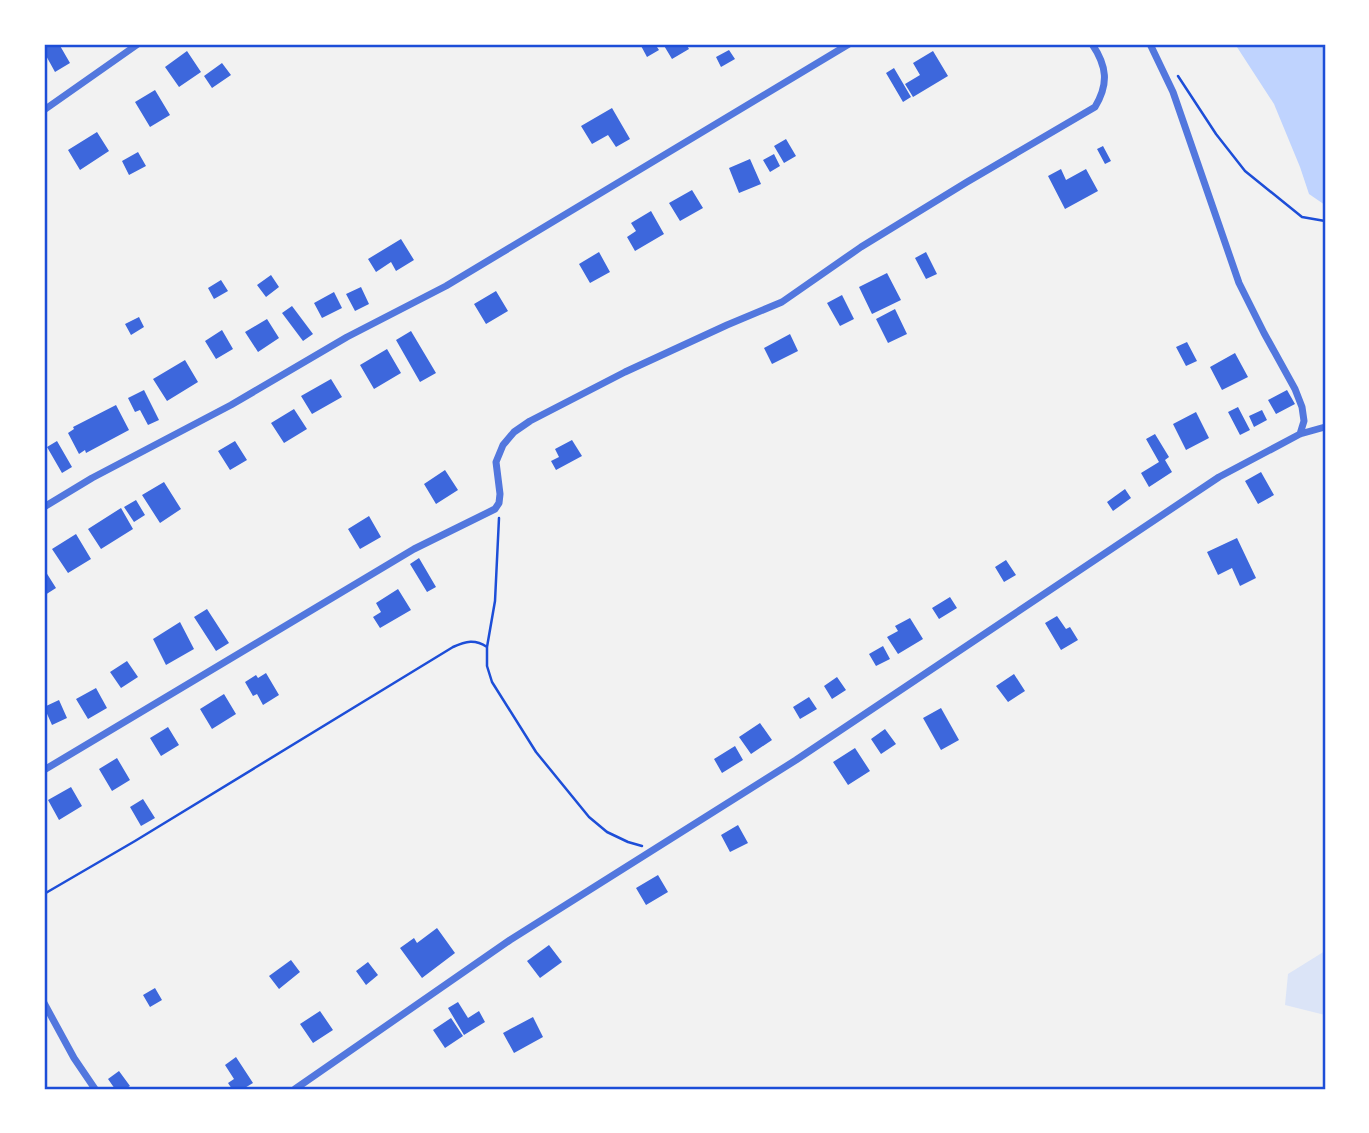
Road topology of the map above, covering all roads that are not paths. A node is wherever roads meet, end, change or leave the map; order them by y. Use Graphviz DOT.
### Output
graph roads {
  1 [pos="138,44"];
  2 [pos="849,44"];
  3 [pos="1092,44"];
  4 [pos="1150,44"];
  5 [pos="44,110"];
  6 [pos="1325,427"];
  7 [pos="1300,434"];
  8 [pos="44,507"];
  9 [pos="44,770"];
  10 [pos="44,1003"];
  11 [pos="95,1089"];
  12 [pos="295,1089"];
  1 -- 5 [label="street"];
  2 -- 8 [label="street"];
  3 -- 9 [label="street"];
  4 -- 7 [label="street"];
  6 -- 7 [label="street"];
  7 -- 12 [label="street"];
  10 -- 11 [label="street"];
}
